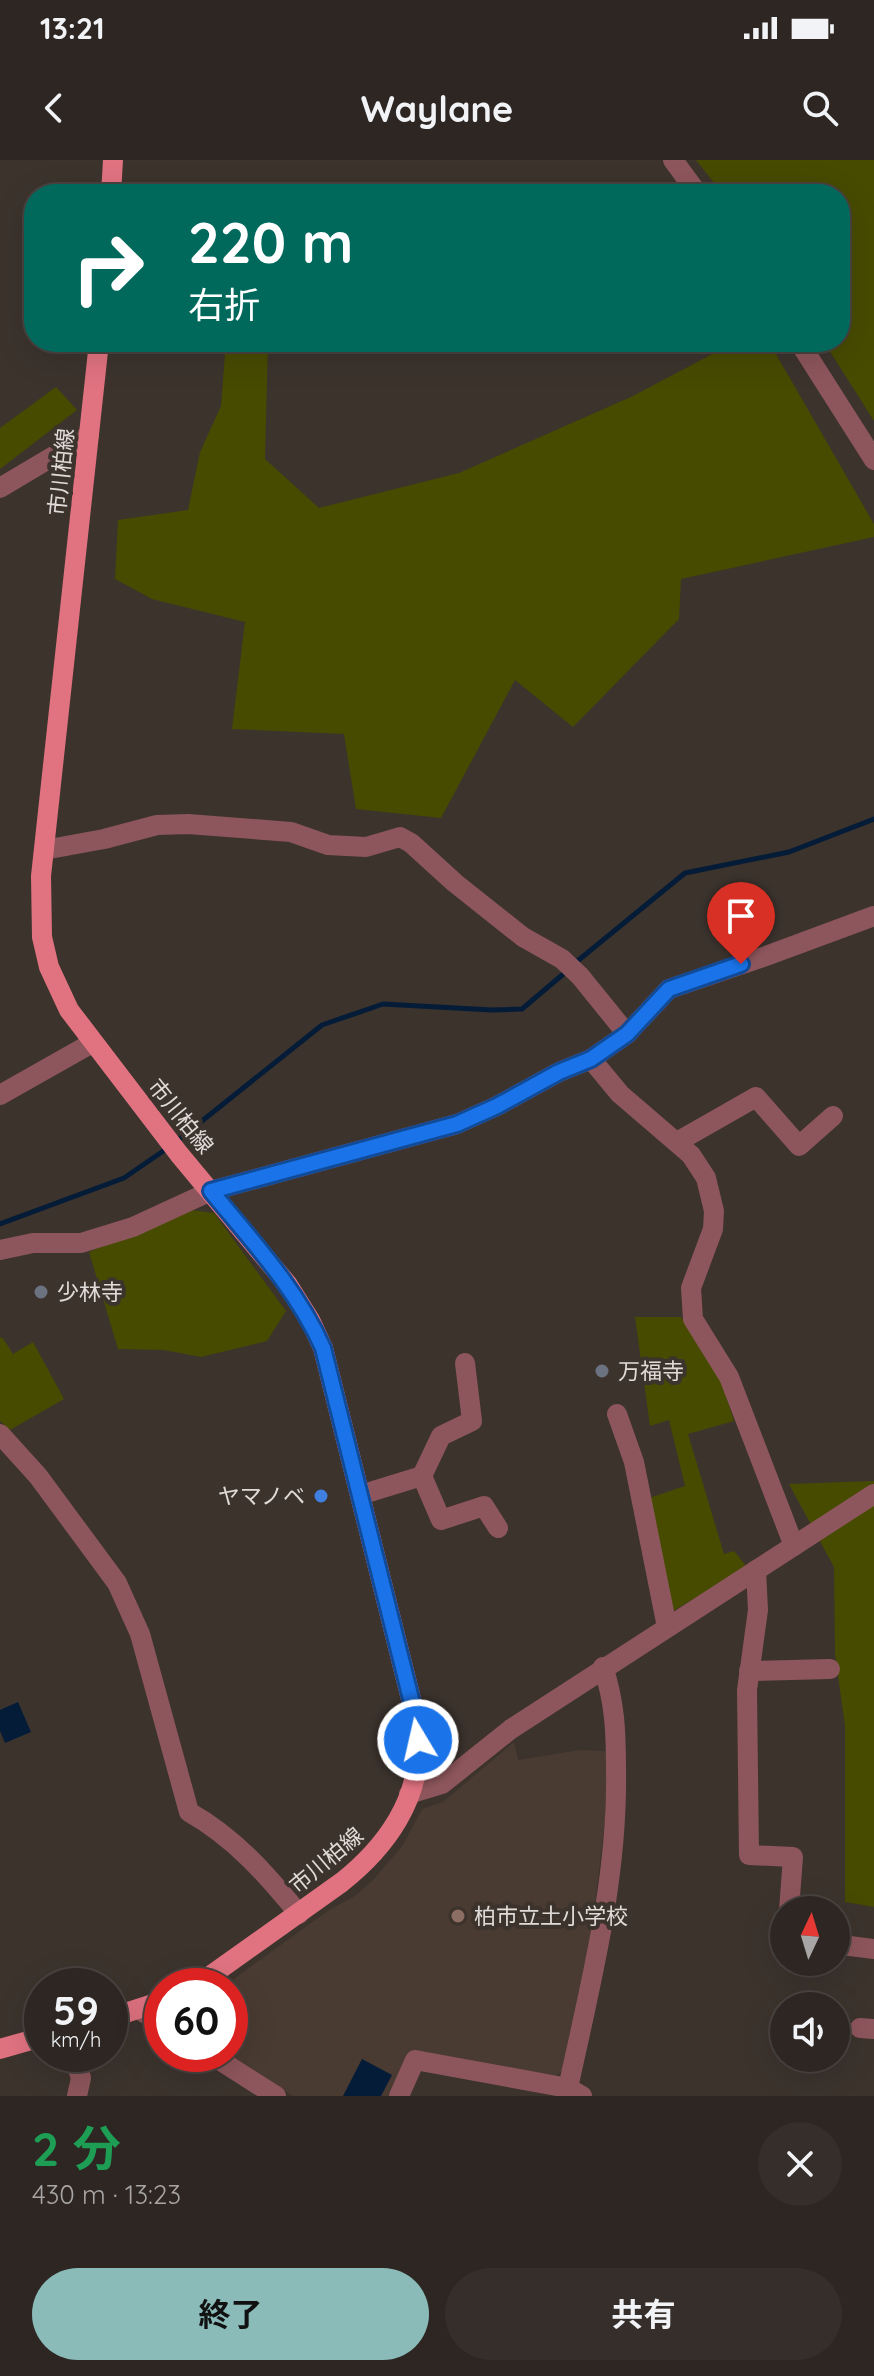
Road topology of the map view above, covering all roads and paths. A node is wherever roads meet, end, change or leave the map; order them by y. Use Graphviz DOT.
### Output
graph roads {
  1 [pos="113,160"];
  2 [pos="673,160"];
  3 [pos="112,184"];
  4 [pos="691,184"];
  5 [pos="98,352"];
  6 [pos="805,352"];
  7 [pos="89,435"];
  8 [pos="874,460"];
  9 [pos="0,488"];
  10 [pos="44,850"];
  11 [pos="874,916"];
  12 [pos="627,1034"];
  13 [pos="92,1043"];
  14 [pos="591,1059"];
  15 [pos="0,1095"];
  16 [pos="833,1116"];
  17 [pos="677,1142"];
  18 [pos="211,1191"];
  19 [pos="0,1250"];
  20 [pos="465,1363"];
  21 [pos="617,1414"];
  22 [pos="0,1434"];
  23 [pos="422,1476"];
  24 [pos="874,1494"];
  25 [pos="360,1495"];
  26 [pos="498,1528"];
  27 [pos="794,1546"];
  28 [pos="756,1570"];
  29 [pos="667,1627"];
  30 [pos="603,1667"];
  31 [pos="830,1669"];
  32 [pos="749,1671"];
  33 [pos="409,1794"];
  34 [pos="790,1896"];
  35 [pos="299,1914"];
  36 [pos="850,1946"];
  37 [pos="874,1949"];
  38 [pos="222,1968"];
  39 [pos="144,2008"];
  40 [pos="140,2010"];
  41 [pos="128,2013"];
  42 [pos="144,2013"];
  43 [pos="24,2042"];
  44 [pos="0,2049"];
  45 [pos="79,2072"];
  46 [pos="238,2072"];
  47 [pos="575,2092"];
  48 [pos="77,2096"];
  49 [pos="276,2096"];
  50 [pos="399,2096"];
  1 -- 3 [label="main road"];
  2 -- 4 [label="street"];
  5 -- 7 [label="main road, 市川柏線"];
  6 -- 8 [label="street"];
  7 -- 9 [label="street"];
  7 -- 10 [label="main road, 市川柏線"];
  10 -- 12 [label="street"];
  10 -- 13 [label="main road, 市川柏線"];
  11 -- 12 [label="street"];
  12 -- 14 [label="street"];
  13 -- 15 [label="street"];
  13 -- 18 [label="main road, 市川柏線"];
  14 -- 17 [label="street"];
  14 -- 18 [label="street"];
  16 -- 17 [label="street"];
  17 -- 27 [label="street"];
  18 -- 19 [label="street"];
  18 -- 25 [label="main road, 市川柏線"];
  20 -- 23 [label="street"];
  21 -- 29 [label="street"];
  22 -- 35 [label="street"];
  23 -- 25 [label="street"];
  23 -- 26 [label="street"];
  24 -- 27 [label="street"];
  25 -- 33 [label="main road, 市川柏線"];
  27 -- 28 [label="street"];
  28 -- 29 [label="street"];
  28 -- 32 [label="street"];
  29 -- 30 [label="street"];
  30 -- 33 [label="street"];
  30 -- 47 [label="street"];
  31 -- 32 [label="street"];
  32 -- 34 [label="street"];
  33 -- 35 [label="main road, 市川柏線"];
  35 -- 38 [label="main road, 市川柏線"];
  36 -- 37 [label="street"];
  39 -- 40 [label="main road"];
  40 -- 41 [label="main road"];
  40 -- 42 [label="street"];
  43 -- 44 [label="main road"];
  45 -- 48 [label="street"];
  46 -- 49 [label="street"];
  47 -- 50 [label="street"];
}
